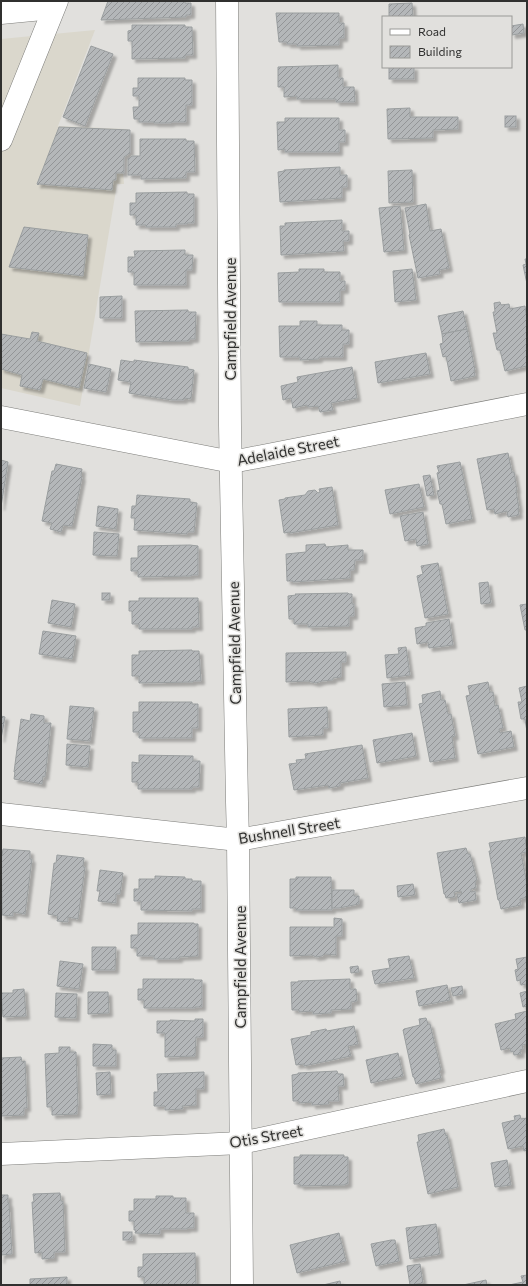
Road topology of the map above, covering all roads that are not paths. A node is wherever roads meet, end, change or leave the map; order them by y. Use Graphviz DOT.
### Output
graph roads {
  1 [pos="227,1"];
  2 [pos="55,5"];
  3 [pos="1,13"];
  4 [pos="1,140"];
  5 [pos="527,404"];
  6 [pos="1,417"];
  7 [pos="232,462"];
  8 [pos="527,788"];
  9 [pos="1,814"];
  10 [pos="238,840"];
  11 [pos="527,1081"];
  12 [pos="241,1143"];
  13 [pos="1,1154"];
  14 [pos="242,1285"];
  1 -- 7 [label="street, Campfield Avenue"];
  2 -- 3 [label="street"];
  2 -- 4 [label="street"];
  5 -- 7 [label="street, Adelaide Street"];
  6 -- 7 [label="street, Adelaide Street"];
  7 -- 10 [label="street, Campfield Avenue"];
  8 -- 10 [label="street, Bushnell Street"];
  9 -- 10 [label="street, Bushnell Street"];
  10 -- 12 [label="street, Campfield Avenue"];
  11 -- 12 [label="street, Otis Street"];
  12 -- 13 [label="street, Otis Street"];
  12 -- 14 [label="street, Campfield Avenue"];
}
